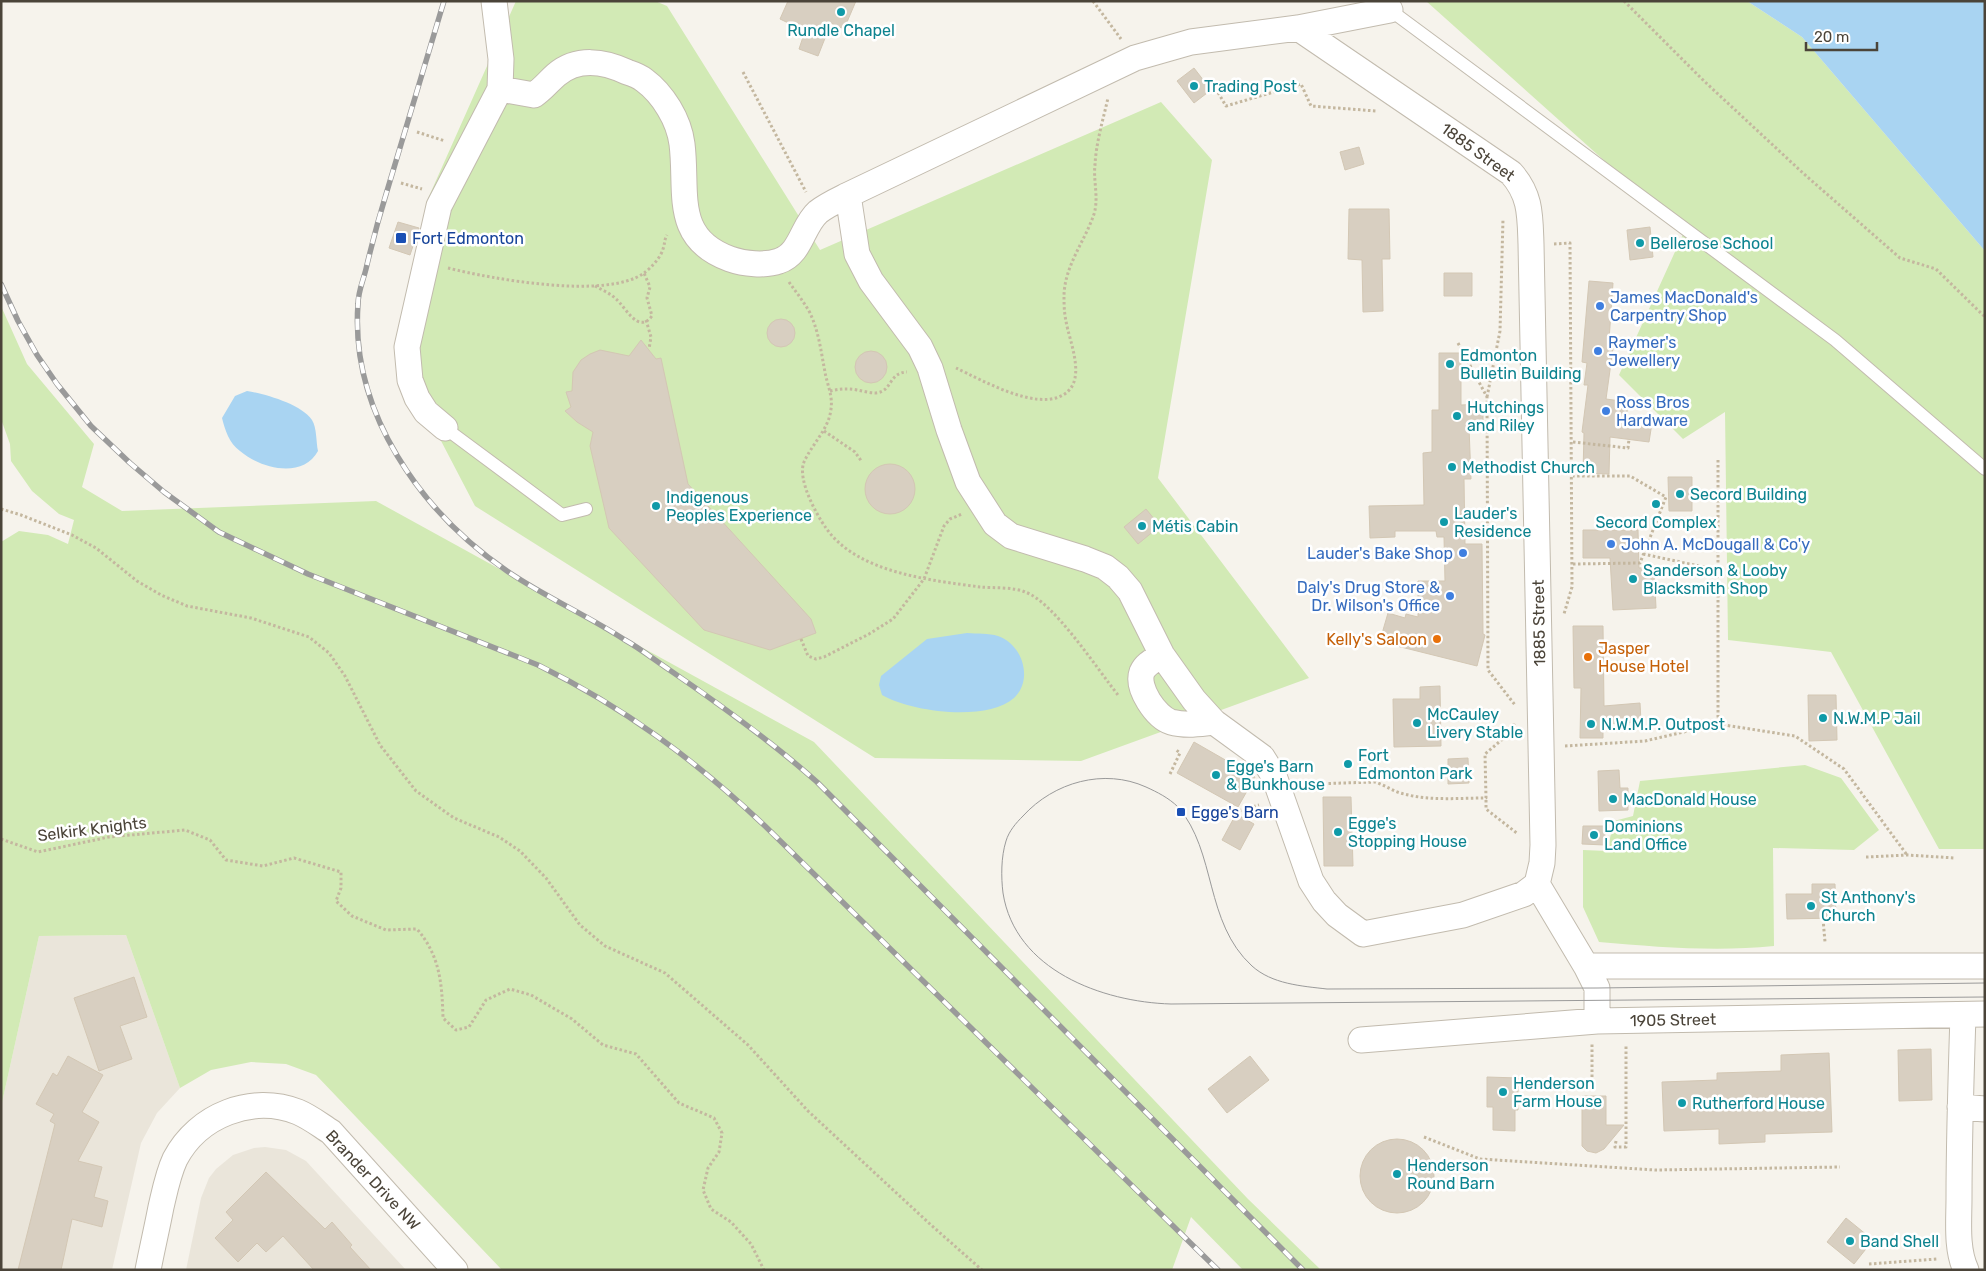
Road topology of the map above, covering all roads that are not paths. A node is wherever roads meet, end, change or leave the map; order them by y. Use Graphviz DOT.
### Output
graph roads {
  1 [pos="494,1"];
  2 [pos="1384,6"];
  3 [pos="1298,28"];
  4 [pos="500,89"];
  5 [pos="848,195"];
  6 [pos="445,428"];
  7 [pos="1985,470"];
  8 [pos="586,509"];
  9 [pos="1162,655"];
  10 [pos="1214,722"];
  11 [pos="1537,884"];
  12 [pos="1586,966"];
  13 [pos="1985,966"];
  14 [pos="1974,1015"];
  15 [pos="1595,1032"];
  16 [pos="1361,1040"];
  17 [pos="1960,1107"];
  18 [pos="1985,1110"];
  19 [pos="148,1270"];
  20 [pos="455,1270"];
  21 [pos="1966,1270"];
  1 -- 4 [label="street"];
  2 -- 3 [label="street"];
  2 -- 7 [label="lane"];
  3 -- 5 [label="street"];
  3 -- 11 [label="street, 1885 Street"];
  4 -- 5 [label="street"];
  4 -- 6 [label="street"];
  5 -- 9 [label="street"];
  6 -- 8 [label="lane"];
  9 -- 10 [label="street"];
  9 -- 10 [label="street"];
  10 -- 11 [label="street"];
  11 -- 12 [label="street"];
  12 -- 13 [label="street"];
  12 -- 15 [label="street"];
  14 -- 15 [label="street, 1905 Street"];
  14 -- 17 [label="street"];
  15 -- 16 [label="street, 1905 Street"];
  17 -- 18 [label="street"];
  17 -- 21 [label="street"];
  19 -- 20 [label="street, Brander Drive NW"];
}
